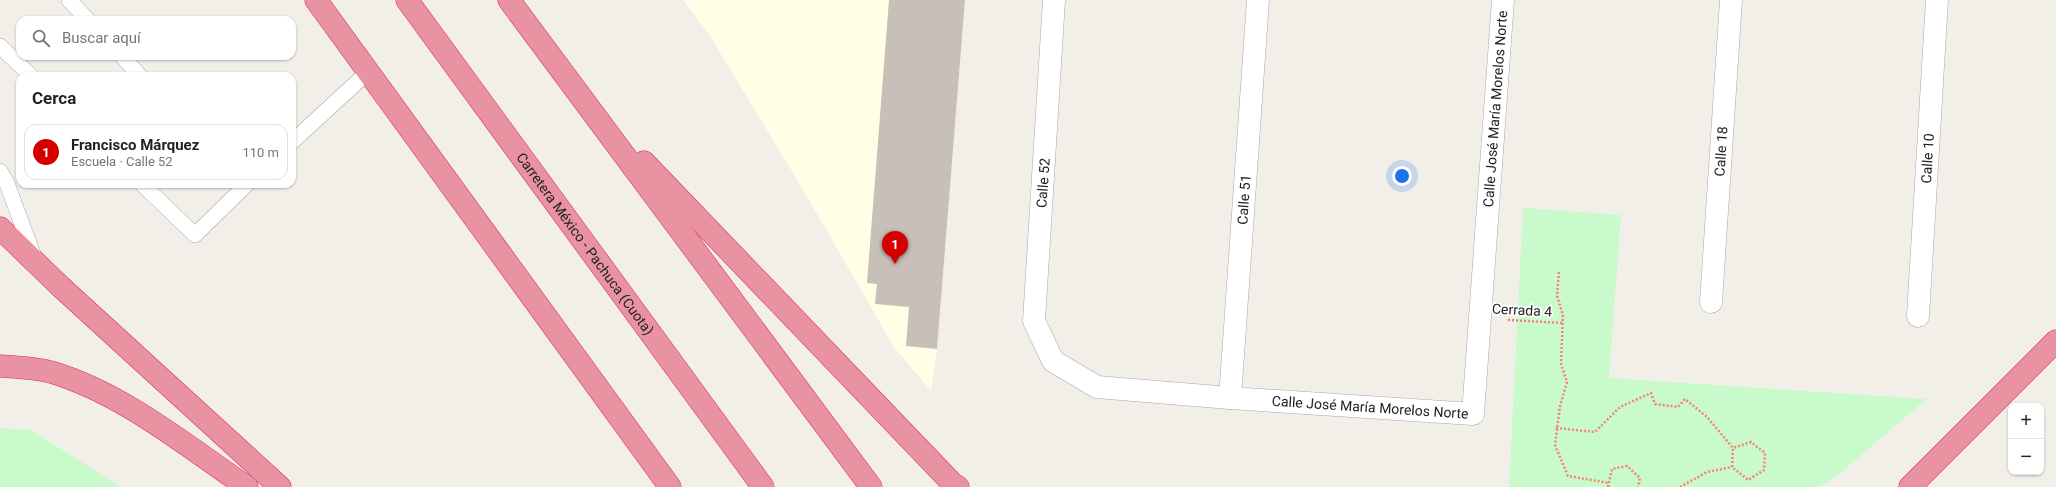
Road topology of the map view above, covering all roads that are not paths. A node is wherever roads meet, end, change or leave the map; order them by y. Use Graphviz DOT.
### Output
graph roads {
  1 [pos="69,0"];
  2 [pos="316,0"];
  3 [pos="407,0"];
  4 [pos="509,0"];
  5 [pos="1054,0"];
  6 [pos="1258,0"];
  7 [pos="1503,0"];
  8 [pos="1730,0"];
  9 [pos="1937,0"];
  10 [pos="84,16"];
  11 [pos="0,46"];
  12 [pos="126,60"];
  13 [pos="27,72"];
  14 [pos="136,72"];
  15 [pos="368,72"];
  16 [pos="578,94"];
  17 [pos="296,138"];
  18 [pos="0,171"];
  19 [pos="146,188"];
  20 [pos="241,188"];
  21 [pos="0,228"];
  22 [pos="37,264"];
  23 [pos="1711,302"];
  24 [pos="1918,316"];
  25 [pos="2056,341"];
  26 [pos="1053,361"];
  27 [pos="0,366"];
  28 [pos="1230,398"];
  29 [pos="247,487"];
  30 [pos="280,487"];
  31 [pos="670,487"];
  32 [pos="763,487"];
  33 [pos="872,487"];
  34 [pos="958,487"];
  35 [pos="1910,487"];
  1 -- 10 [label="lane"];
  2 -- 15 [label="highway"];
  3 -- 32 [label="highway, Carretera México - Pachuca (Cuota)"];
  4 -- 16 [label="highway"];
  5 -- 26 [label="street, Calle 52"];
  6 -- 28 [label="street, Calle 51"];
  7 -- 28 [label="street, Calle José María Morelos Norte"];
  8 -- 23 [label="street, Calle 18"];
  9 -- 24 [label="street, Calle 10"];
  11 -- 13 [label="lane"];
  12 -- 14 [label="lane"];
  15 -- 17 [label="lane"];
  15 -- 31 [label="highway"];
  16 -- 33 [label="highway"];
  16 -- 34 [label="highway"];
  18 -- 22 [label="lane"];
  19 -- 20 [label="lane"];
  21 -- 22 [label="highway"];
  22 -- 30 [label="highway"];
  25 -- 35 [label="highway"];
  26 -- 28 [label="street, Calle José María Morelos Norte"];
  27 -- 29 [label="highway"];
}
